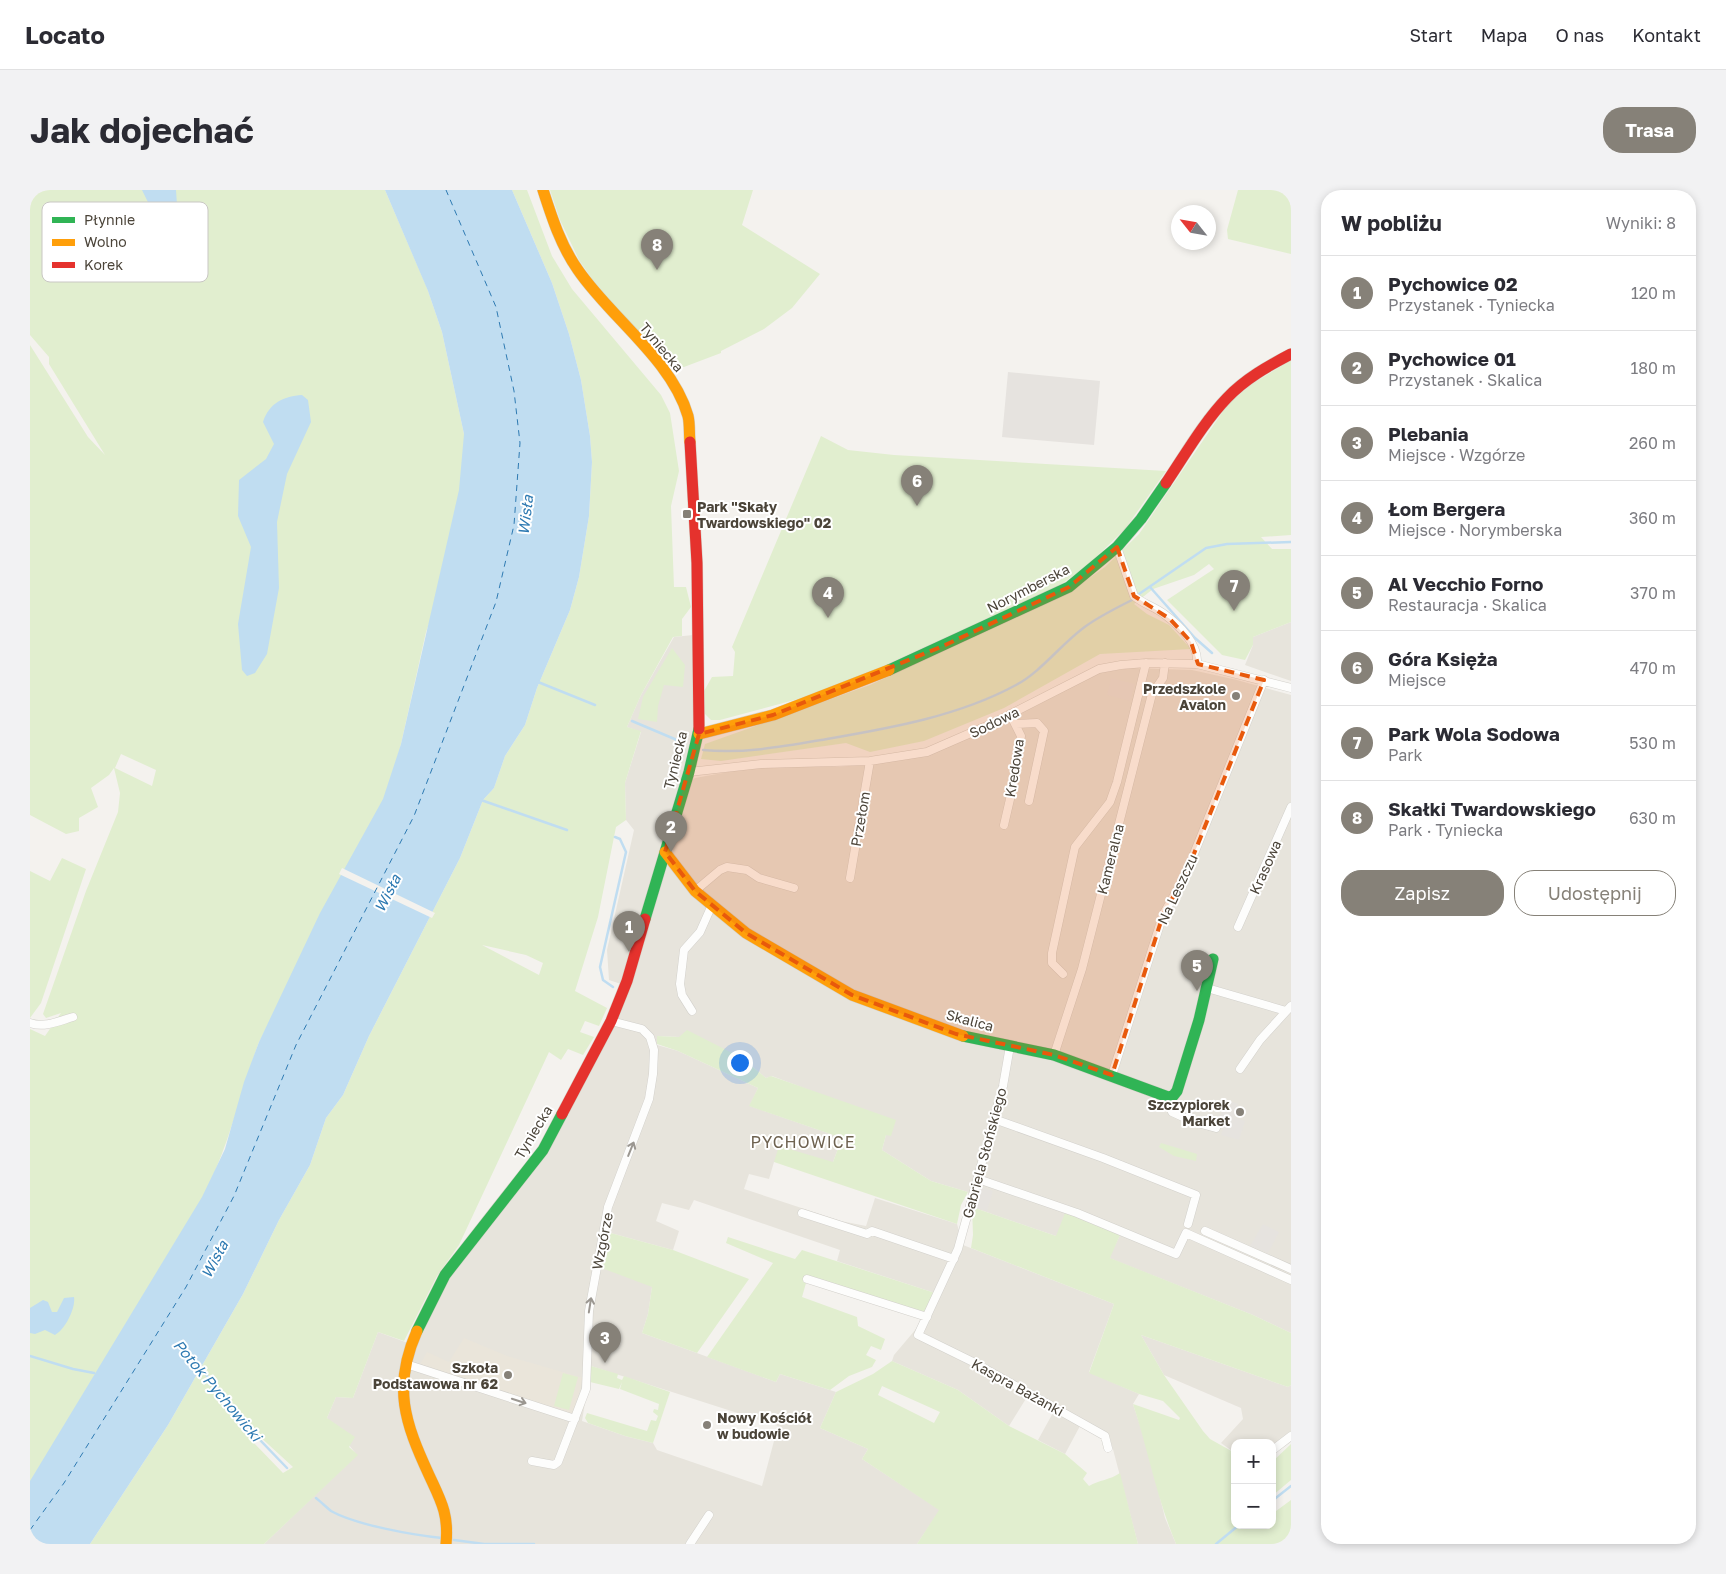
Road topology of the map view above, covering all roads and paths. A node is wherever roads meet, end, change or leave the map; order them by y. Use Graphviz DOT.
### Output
graph roads {
  1 [pos="543,190"];
  2 [pos="1291,354"];
  3 [pos="1116,547"];
  4 [pos="1146,663"];
  5 [pos="1165,663"];
  6 [pos="1196,664"];
  7 [pos="1264,680"];
  8 [pos="1291,688"];
  9 [pos="1010,714"];
  10 [pos="1016,724"];
  11 [pos="699,734"];
  12 [pos="870,761"];
  13 [pos="689,772"];
  14 [pos="1029,801"];
  15 [pos="1291,807"];
  16 [pos="1004,825"];
  17 [pos="665,852"];
  18 [pos="850,878"];
  19 [pos="794,888"];
  20 [pos="695,891"];
  21 [pos="712,905"];
  22 [pos="1238,927"];
  23 [pos="1213,959"];
  24 [pos="1063,974"];
  25 [pos="1208,988"];
  26 [pos="1288,1009"];
  27 [pos="692,1011"];
  28 [pos="73,1017"];
  29 [pos="611,1021"];
  30 [pos="30,1023"];
  31 [pos="1010,1046"];
  32 [pos="1054,1055"];
  33 [pos="1240,1069"];
  34 [pos="1112,1075"];
  35 [pos="1168,1097"];
  36 [pos="994,1119"];
  37 [pos="1216,1128"];
  38 [pos="978,1179"];
  39 [pos="802,1213"];
  40 [pos="1188,1224"];
  41 [pos="1205,1231"];
  42 [pos="954,1259"];
  43 [pos="1291,1268"];
  44 [pos="807,1279"];
  45 [pos="1291,1280"];
  46 [pos="927,1317"];
  47 [pos="918,1335"];
  48 [pos="406,1364"];
  49 [pos="575,1419"];
  50 [pos="1291,1436"];
  51 [pos="1276,1447"];
  52 [pos="1108,1448"];
  53 [pos="532,1461"];
  54 [pos="710,1516"];
  55 [pos="446,1544"];
  56 [pos="690,1544"];
  1 -- 11 [label="street, Tyniecka"];
  2 -- 3 [label="street, Norymberska"];
  3 -- 6 [label="street"];
  3 -- 11 [label="street, Norymberska"];
  4 -- 5 [label="street, Sodowa"];
  4 -- 9 [label="street, Sodowa"];
  4 -- 24 [label="street"];
  5 -- 6 [label="street, Sodowa"];
  5 -- 32 [label="street, Kameralna"];
  6 -- 7 [label="street, Sodowa"];
  7 -- 8 [label="street, Sodowa"];
  7 -- 34 [label="street, Na Leszczu"];
  9 -- 10 [label="street, Kredowa"];
  9 -- 12 [label="street, Sodowa"];
  10 -- 14 [label="street"];
  10 -- 16 [label="street, Kredowa"];
  11 -- 13 [label="street, Tyniecka"];
  12 -- 13 [label="street, Sodowa"];
  12 -- 18 [label="street, Przełom"];
  13 -- 17 [label="street, Tyniecka"];
  15 -- 22 [label="street, Krasowa"];
  17 -- 20 [label="street, Skalica"];
  17 -- 29 [label="street, Tyniecka"];
  19 -- 20 [label="street"];
  20 -- 21 [label="street, Skalica"];
  21 -- 27 [label="street"];
  21 -- 31 [label="street, Skalica"];
  23 -- 25 [label="street"];
  25 -- 26 [label="street"];
  25 -- 35 [label="street"];
  26 -- 33 [label="street"];
  28 -- 30 [label="street"];
  29 -- 48 [label="street, Tyniecka"];
  49 -- 29 [label="street, Wzgórze, one-way"];
  31 -- 32 [label="street, Skalica"];
  31 -- 36 [label="street, Gabriela Słońskiego"];
  32 -- 34 [label="street, Skalica"];
  34 -- 35 [label="street, Skalica"];
  35 -- 37 [label="street"];
  36 -- 38 [label="street, Gabriela Słońskiego"];
  36 -- 40 [label="street"];
  38 -- 42 [label="street, Gabriela Słońskiego"];
  38 -- 45 [label="street"];
  39 -- 42 [label="street"];
  41 -- 43 [label="street"];
  42 -- 46 [label="street, Gabriela Słońskiego"];
  44 -- 46 [label="street"];
  46 -- 47 [label="street, Gabriela Słońskiego"];
  47 -- 52 [label="street, Kaspra Bażanki"];
  48 -- 49 [label="street, one-way"];
  48 -- 55 [label="street, Tyniecka"];
  49 -- 53 [label="street, Wzgórze"];
  50 -- 51 [label="street"];
  54 -- 56 [label="street"];
}
